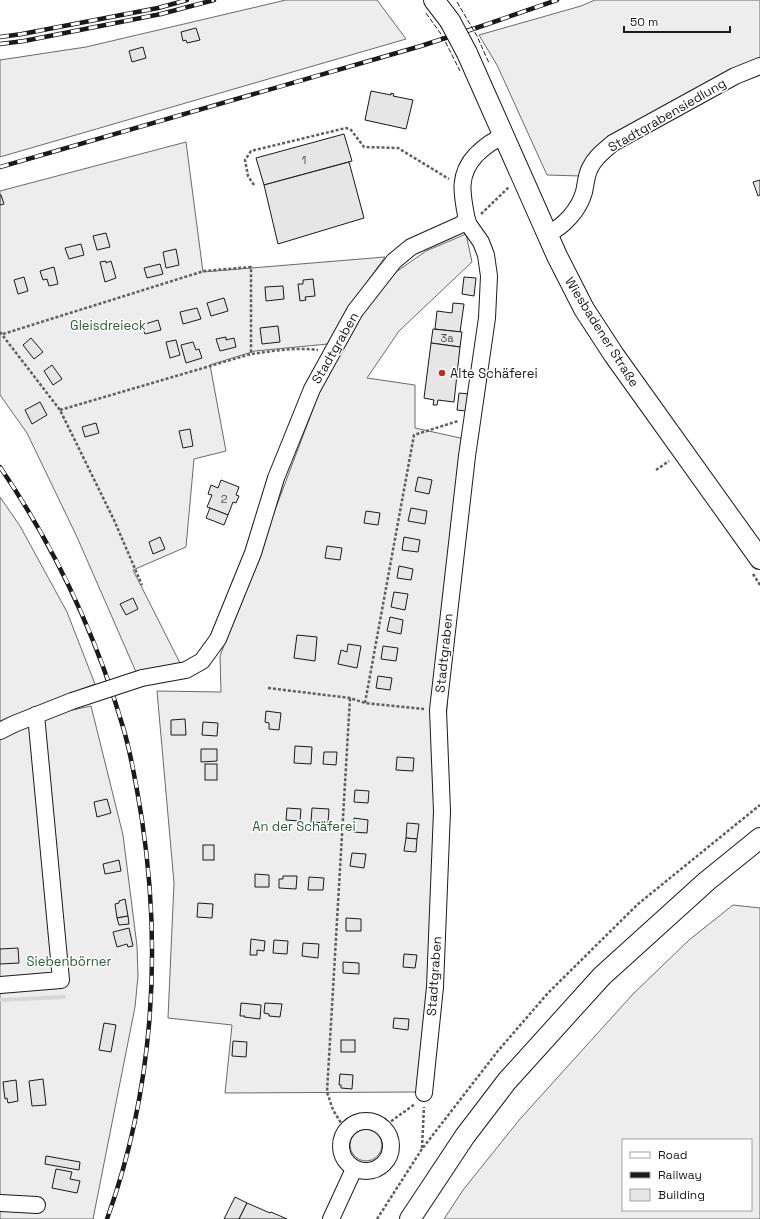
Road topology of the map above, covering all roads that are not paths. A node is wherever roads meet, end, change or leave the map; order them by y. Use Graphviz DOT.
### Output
graph roads {
  1 [pos="434,0"];
  2 [pos="760,66"];
  3 [pos="504,136"];
  4 [pos="468,223"];
  5 [pos="548,234"];
  6 [pos="760,559"];
  7 [pos="36,715"];
  8 [pos="0,731"];
  9 [pos="760,838"];
  10 [pos="0,985"];
  11 [pos="425,1095"];
  12 [pos="354,1169"];
  13 [pos="0,1203"];
  14 [pos="37,1205"];
  15 [pos="331,1219"];
  16 [pos="410,1219"];
  1 -- 3 [label="main road, Wiesbadener Straße, bridge"];
  2 -- 5 [label="street, Stadtgrabensiedlung"];
  3 -- 4 [label="street, Stadtgraben"];
  3 -- 5 [label="main road, Wiesbadener Straße"];
  4 -- 7 [label="street, Stadtgraben, bridge"];
  4 -- 11 [label="street, Stadtgraben"];
  5 -- 6 [label="main road, Wiesbadener Straße"];
  7 -- 8 [label="street"];
  7 -- 10 [label="street"];
  9 -- 16 [label="main road"];
  12 -- 12 [label="street"];
  12 -- 15 [label="street"];
  13 -- 14 [label="street"];
}
